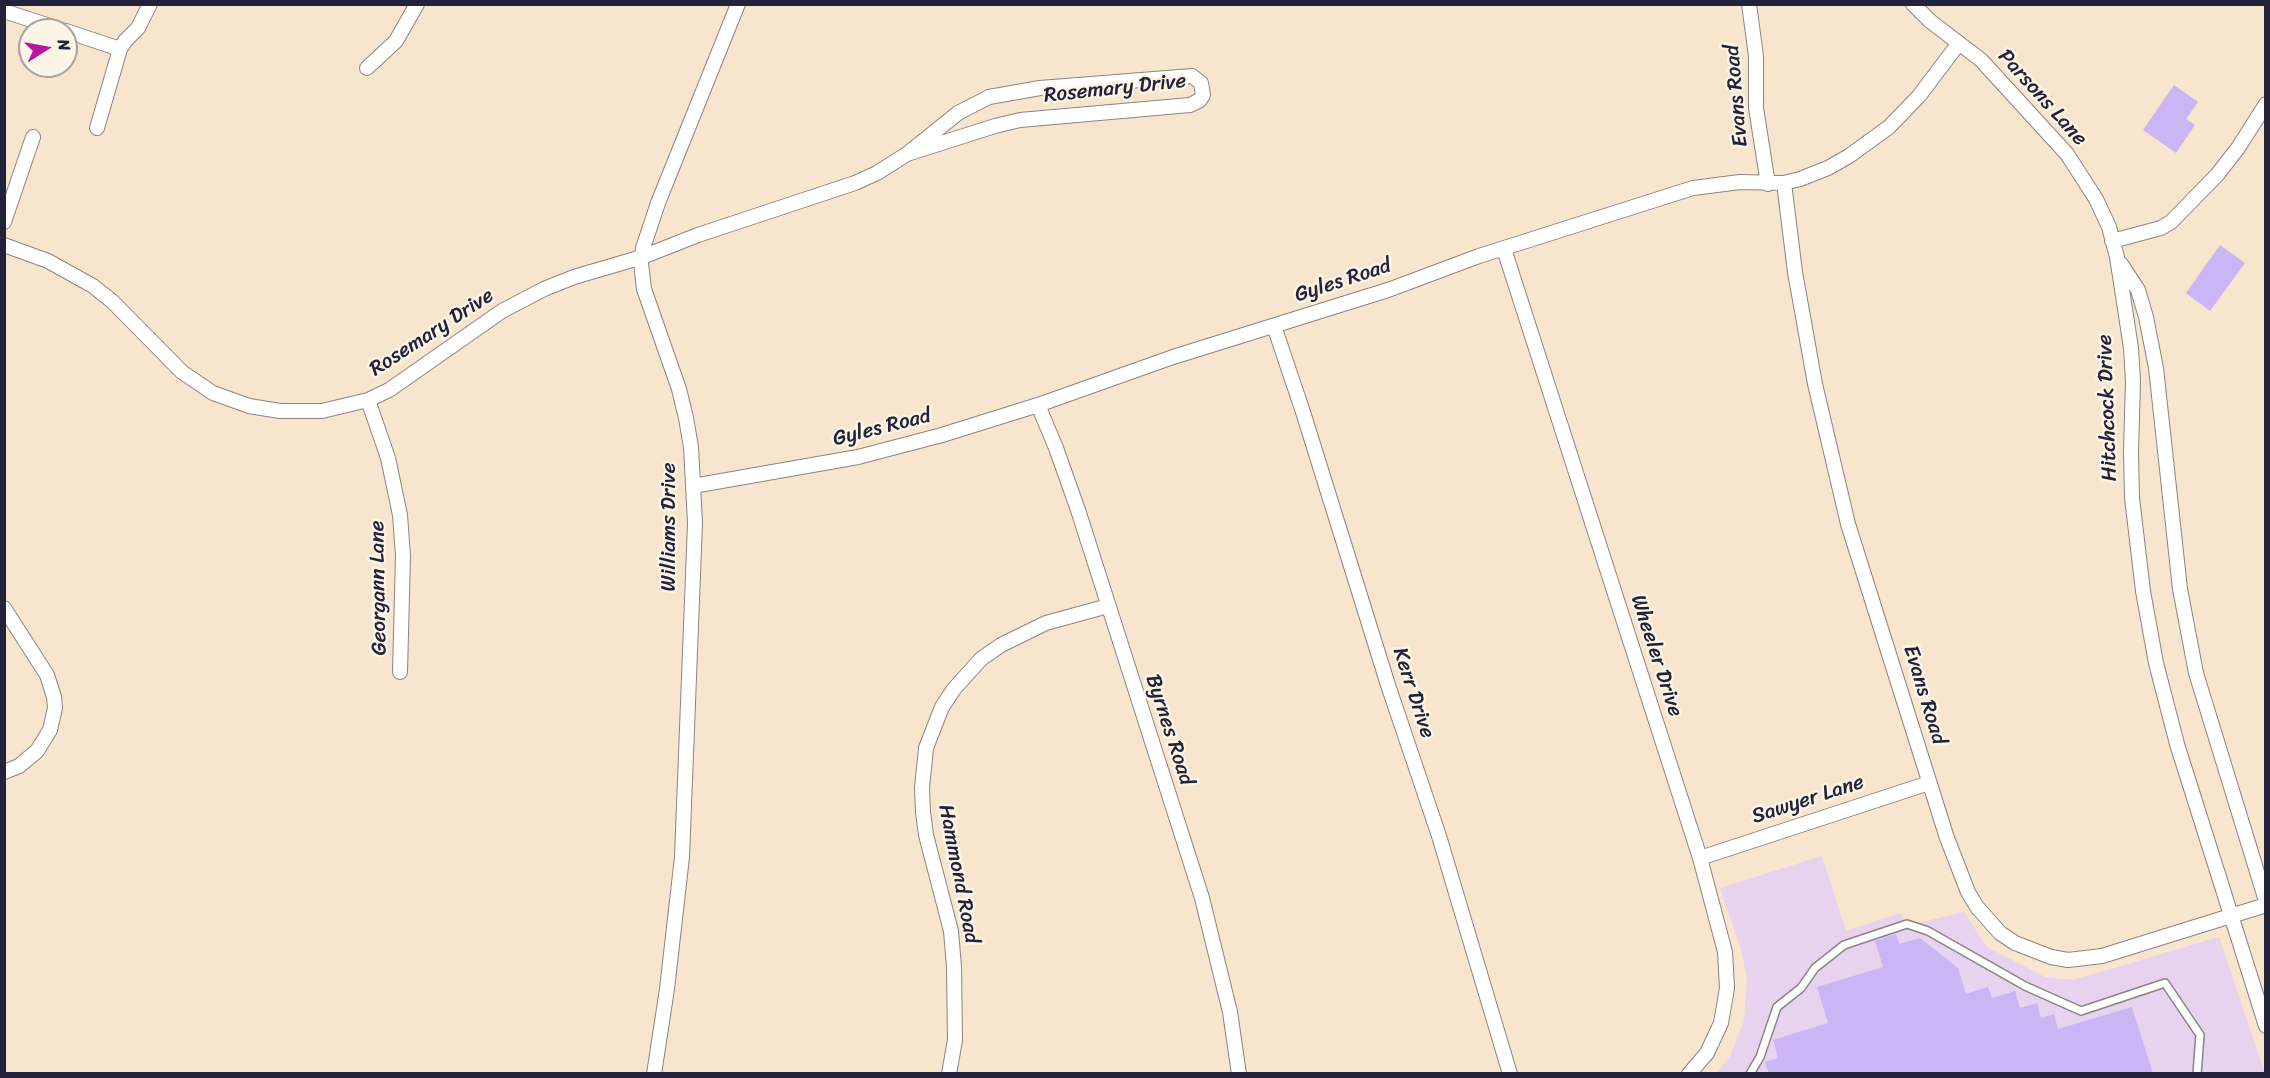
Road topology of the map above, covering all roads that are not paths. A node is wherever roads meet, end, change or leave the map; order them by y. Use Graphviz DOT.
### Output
graph roads {
  1 [pos="150,4"];
  2 [pos="417,4"];
  3 [pos="738,4"];
  4 [pos="1749,4"];
  5 [pos="1913,4"];
  6 [pos="4,11"];
  7 [pos="25,18"];
  8 [pos="78,36"];
  9 [pos="1959,43"];
  10 [pos="120,49"];
  11 [pos="367,68"];
  12 [pos="2265,104"];
  13 [pos="96,128"];
  14 [pos="33,137"];
  15 [pos="907,154"];
  16 [pos="1784,183"];
  17 [pos="1768,184"];
  18 [pos="4,222"];
  19 [pos="2112,241"];
  20 [pos="4,245"];
  21 [pos="1504,249"];
  22 [pos="642,257"];
  23 [pos="2117,257"];
  24 [pos="1274,326"];
  25 [pos="368,400"];
  26 [pos="1038,405"];
  27 [pos="693,486"];
  28 [pos="1108,606"];
  29 [pos="4,608"];
  30 [pos="400,672"];
  31 [pos="4,772"];
  32 [pos="1929,783"];
  33 [pos="1700,858"];
  34 [pos="2265,903"];
  35 [pos="2232,916"];
  36 [pos="2265,1026"];
  37 [pos="654,1074"];
  38 [pos="949,1074"];
  39 [pos="1239,1074"];
  40 [pos="1510,1074"];
  41 [pos="1689,1074"];
  42 [pos="1750,1074"];
  43 [pos="2197,1074"];
  1 -- 10 [label="street"];
  2 -- 11 [label="street"];
  3 -- 22 [label="street, Williams Drive"];
  4 -- 17 [label="street, Evans Road"];
  5 -- 9 [label="street, Parsons Lane"];
  6 -- 7 [label="street"];
  8 -- 10 [label="street"];
  9 -- 16 [label="street, Gyles Road"];
  9 -- 19 [label="street, Parsons Lane"];
  10 -- 13 [label="street"];
  12 -- 19 [label="street"];
  14 -- 18 [label="street"];
  15 -- 15 [label="street, Rosemary Drive"];
  15 -- 22 [label="street, Rosemary Drive"];
  16 -- 17 [label="street, Gyles Road"];
  16 -- 32 [label="street, Evans Road"];
  17 -- 21 [label="street, Gyles Road"];
  19 -- 23 [label="street, Parsons Lane"];
  20 -- 25 [label="street, Rosemary Drive"];
  21 -- 24 [label="street, Gyles Road"];
  21 -- 33 [label="street, Wheeler Drive"];
  22 -- 25 [label="street, Rosemary Drive"];
  22 -- 27 [label="street, Williams Drive"];
  23 -- 34 [label="street, Hitchcock Drive"];
  23 -- 35 [label="street, Hitchcock Drive"];
  24 -- 26 [label="street, Gyles Road"];
  24 -- 40 [label="street, Kerr Drive"];
  25 -- 30 [label="street, Georgann Lane"];
  26 -- 27 [label="street, Gyles Road"];
  26 -- 28 [label="street, Byrnes Road"];
  27 -- 37 [label="street, Williams Drive"];
  28 -- 38 [label="street, Hammond Road"];
  28 -- 39 [label="street, Byrnes Road"];
  29 -- 31 [label="street"];
  32 -- 33 [label="street, Sawyer Lane"];
  32 -- 35 [label="street, Evans Road"];
  33 -- 41 [label="street, Wheeler Drive"];
  34 -- 35 [label="street, Evans Road"];
  35 -- 36 [label="street, Hitchcock Drive"];
  42 -- 43 [label="lane"];
}
